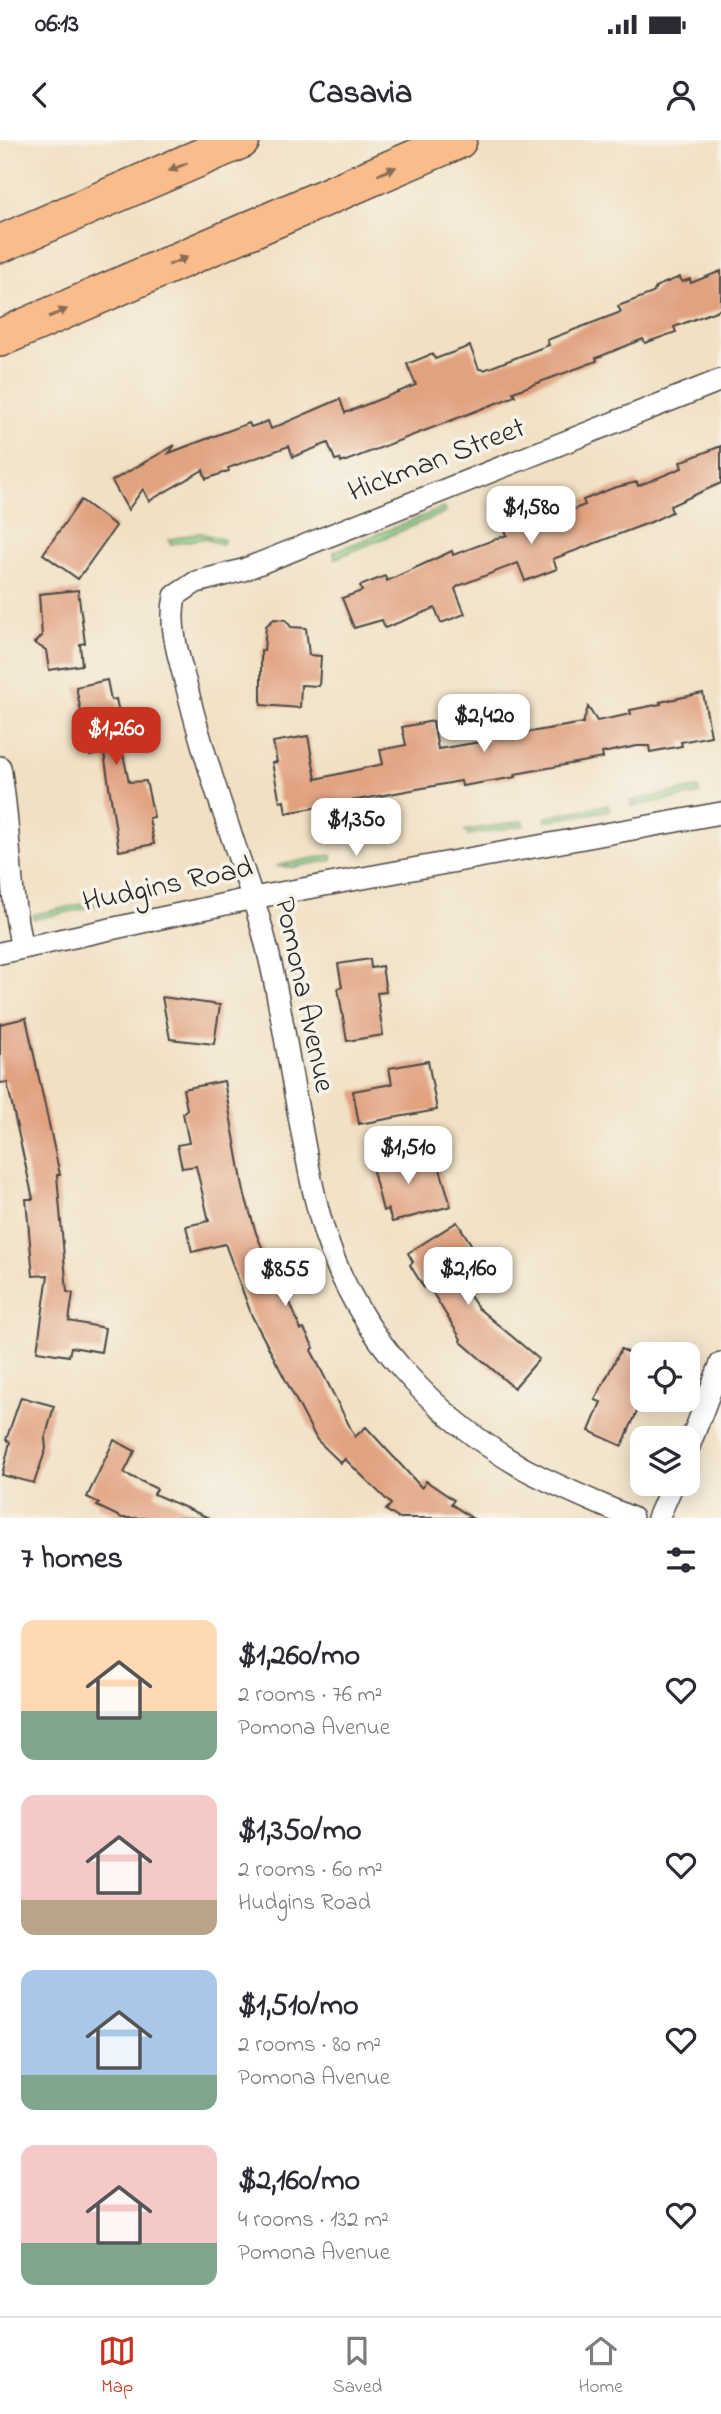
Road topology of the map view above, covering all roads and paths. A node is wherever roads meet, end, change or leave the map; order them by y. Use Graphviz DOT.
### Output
graph roads {
  1 [pos="241,140"];
  2 [pos="458,140"];
  3 [pos="0,244"];
  4 [pos="0,338"];
  5 [pos="721,380"];
  6 [pos="175,596"];
  7 [pos="0,767"];
  8 [pos="721,813"];
  9 [pos="253,898"];
  10 [pos="22,948"];
  11 [pos="0,953"];
  12 [pos="721,1363"];
  13 [pos="697,1426"];
  14 [pos="668,1496"];
  15 [pos="632,1518"];
  16 [pos="658,1518"];
  1 -- 3 [label="highway, one-way"];
  4 -- 2 [label="highway, one-way"];
  5 -- 6 [label="street, Hickman Street"];
  6 -- 9 [label="street, Pomona Avenue"];
  7 -- 10 [label="street"];
  8 -- 9 [label="street, Hudgins Road"];
  9 -- 10 [label="street, Hudgins Road"];
  9 -- 15 [label="street, Pomona Avenue"];
  10 -- 11 [label="street, Hudgins Road"];
  12 -- 13 [label="street"];
  14 -- 16 [label="street"];
}
